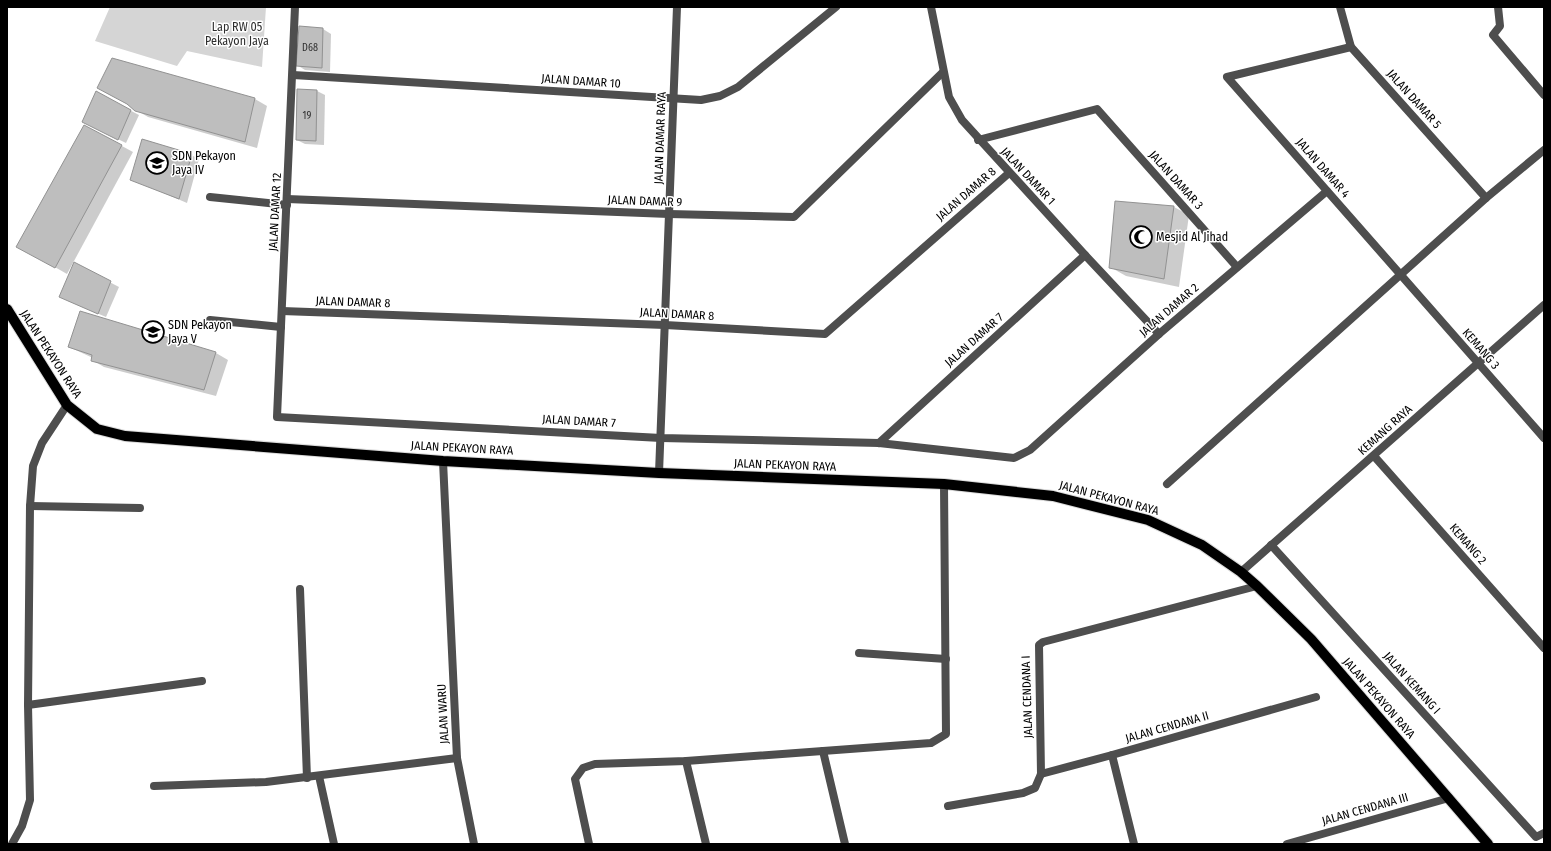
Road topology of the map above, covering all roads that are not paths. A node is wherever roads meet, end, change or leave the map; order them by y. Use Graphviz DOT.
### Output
graph roads {
  1 [pos="295,7"];
  2 [pos="678,7"];
  3 [pos="836,7"];
  4 [pos="931,7"];
  5 [pos="1340,7"];
  6 [pos="1498,7"];
  7 [pos="1351,47"];
  8 [pos="943,72"];
  9 [pos="293,75"];
  10 [pos="1544,95"];
  11 [pos="674,100"];
  12 [pos="978,140"];
  13 [pos="1544,150"];
  14 [pos="1009,173"];
  15 [pos="1327,191"];
  16 [pos="210,197"];
  17 [pos="1486,198"];
  18 [pos="287,202"];
  19 [pos="669,214"];
  20 [pos="1085,256"];
  21 [pos="1237,267"];
  22 [pos="1401,276"];
  23 [pos="1544,305"];
  24 [pos="7,309"];
  25 [pos="282,311"];
  26 [pos="210,320"];
  27 [pos="665,325"];
  28 [pos="281,327"];
  29 [pos="1159,334"];
  30 [pos="1478,363"];
  31 [pos="67,405"];
  32 [pos="278,417"];
  33 [pos="661,438"];
  34 [pos="1544,438"];
  35 [pos="880,443"];
  36 [pos="1030,450"];
  37 [pos="1374,456"];
  38 [pos="442,461"];
  39 [pos="659,473"];
  40 [pos="944,484"];
  41 [pos="1167,484"];
  42 [pos="30,506"];
  43 [pos="140,508"];
  44 [pos="1271,545"];
  45 [pos="1241,572"];
  46 [pos="1257,586"];
  47 [pos="300,589"];
  48 [pos="1544,648"];
  49 [pos="859,653"];
  50 [pos="946,659"];
  51 [pos="202,681"];
  52 [pos="1316,697"];
  53 [pos="28,705"];
  54 [pos="823,751"];
  55 [pos="1112,756"];
  56 [pos="457,758"];
  57 [pos="686,761"];
  58 [pos="1041,774"];
  59 [pos="318,776"];
  60 [pos="307,778"];
  61 [pos="154,786"];
  62 [pos="1449,798"];
  63 [pos="948,806"];
  64 [pos="1544,833"];
  65 [pos="12,844"];
  66 [pos="334,844"];
  67 [pos="474,844"];
  68 [pos="589,844"];
  69 [pos="706,844"];
  70 [pos="845,844"];
  71 [pos="1134,844"];
  72 [pos="1287,844"];
  73 [pos="1488,844"];
  1 -- 9 [label="street, JALAN DAMAR 12"];
  2 -- 11 [label="street, JALAN DAMAR RAYA"];
  3 -- 11 [label="street, JALAN DAMAR 10"];
  4 -- 8 [label="street, JALAN DAMAR 1"];
  5 -- 7 [label="street, JALAN DAMAR 5"];
  6 -- 10 [label="street"];
  7 -- 15 [label="street, JALAN DAMAR 4"];
  7 -- 17 [label="street, JALAN DAMAR 5"];
  8 -- 12 [label="street, JALAN DAMAR 1"];
  8 -- 19 [label="street, JALAN DAMAR 9"];
  9 -- 11 [label="street, JALAN DAMAR 10"];
  9 -- 18 [label="street, JALAN DAMAR 12"];
  11 -- 19 [label="street, JALAN DAMAR RAYA"];
  12 -- 14 [label="street, JALAN DAMAR 1"];
  12 -- 21 [label="street, JALAN DAMAR 3"];
  13 -- 17 [label="street"];
  14 -- 20 [label="street, JALAN DAMAR 1"];
  14 -- 27 [label="street, JALAN DAMAR 8"];
  15 -- 21 [label="street, JALAN DAMAR 2"];
  15 -- 22 [label="street, JALAN DAMAR 4"];
  16 -- 18 [label="street, JALAN DAMAR 9"];
  17 -- 22 [label="street"];
  18 -- 19 [label="street, JALAN DAMAR 9"];
  18 -- 25 [label="street, JALAN DAMAR 12"];
  19 -- 27 [label="street, JALAN DAMAR RAYA"];
  20 -- 29 [label="street, JALAN DAMAR 1"];
  20 -- 35 [label="street, JALAN DAMAR 7"];
  21 -- 29 [label="street, JALAN DAMAR 2"];
  22 -- 30 [label="street, KEMANG 3"];
  22 -- 41 [label="street"];
  23 -- 30 [label="street, KEMANG RAYA"];
  24 -- 31 [label="main road, JALAN PEKAYON RAYA"];
  25 -- 27 [label="street, JALAN DAMAR 8"];
  25 -- 28 [label="street, JALAN DAMAR 12"];
  26 -- 28 [label="street"];
  27 -- 33 [label="street, JALAN DAMAR RAYA"];
  28 -- 32 [label="street, JALAN DAMAR 12"];
  29 -- 36 [label="street, JALAN DAMAR 2"];
  30 -- 34 [label="street, KEMANG 3"];
  30 -- 37 [label="street, KEMANG RAYA"];
  31 -- 38 [label="main road, JALAN PEKAYON RAYA"];
  31 -- 42 [label="street"];
  32 -- 33 [label="street, JALAN DAMAR 7"];
  33 -- 35 [label="street, JALAN DAMAR 7"];
  33 -- 39 [label="street, JALAN DAMAR RAYA"];
  35 -- 36 [label="street, JALAN DAMAR 7"];
  37 -- 44 [label="street, KEMANG RAYA"];
  37 -- 48 [label="street, KEMANG 2"];
  38 -- 39 [label="main road, JALAN PEKAYON RAYA"];
  38 -- 56 [label="street, JALAN WARU"];
  39 -- 40 [label="main road, JALAN PEKAYON RAYA"];
  40 -- 45 [label="main road, JALAN PEKAYON RAYA"];
  40 -- 50 [label="street"];
  42 -- 43 [label="street"];
  42 -- 53 [label="street"];
  44 -- 45 [label="street, KEMANG RAYA"];
  44 -- 64 [label="street, JALAN KEMANG I"];
  45 -- 46 [label="main road, JALAN PEKAYON RAYA"];
  46 -- 58 [label="street, JALAN CENDANA I"];
  46 -- 62 [label="main road, JALAN PEKAYON RAYA"];
  47 -- 60 [label="street"];
  49 -- 50 [label="street"];
  50 -- 54 [label="street"];
  51 -- 53 [label="street"];
  52 -- 55 [label="street, JALAN CENDANA II"];
  53 -- 65 [label="street"];
  54 -- 57 [label="street"];
  54 -- 70 [label="street"];
  55 -- 58 [label="street, JALAN CENDANA II"];
  55 -- 71 [label="street"];
  56 -- 59 [label="street, JALAN WARU"];
  56 -- 67 [label="street"];
  57 -- 68 [label="street"];
  57 -- 69 [label="street"];
  58 -- 63 [label="street"];
  59 -- 60 [label="street, JALAN WARU"];
  59 -- 66 [label="street"];
  60 -- 61 [label="street, JALAN WARU"];
  62 -- 72 [label="street, JALAN CENDANA III"];
  62 -- 73 [label="main road, JALAN PEKAYON RAYA"];
}
